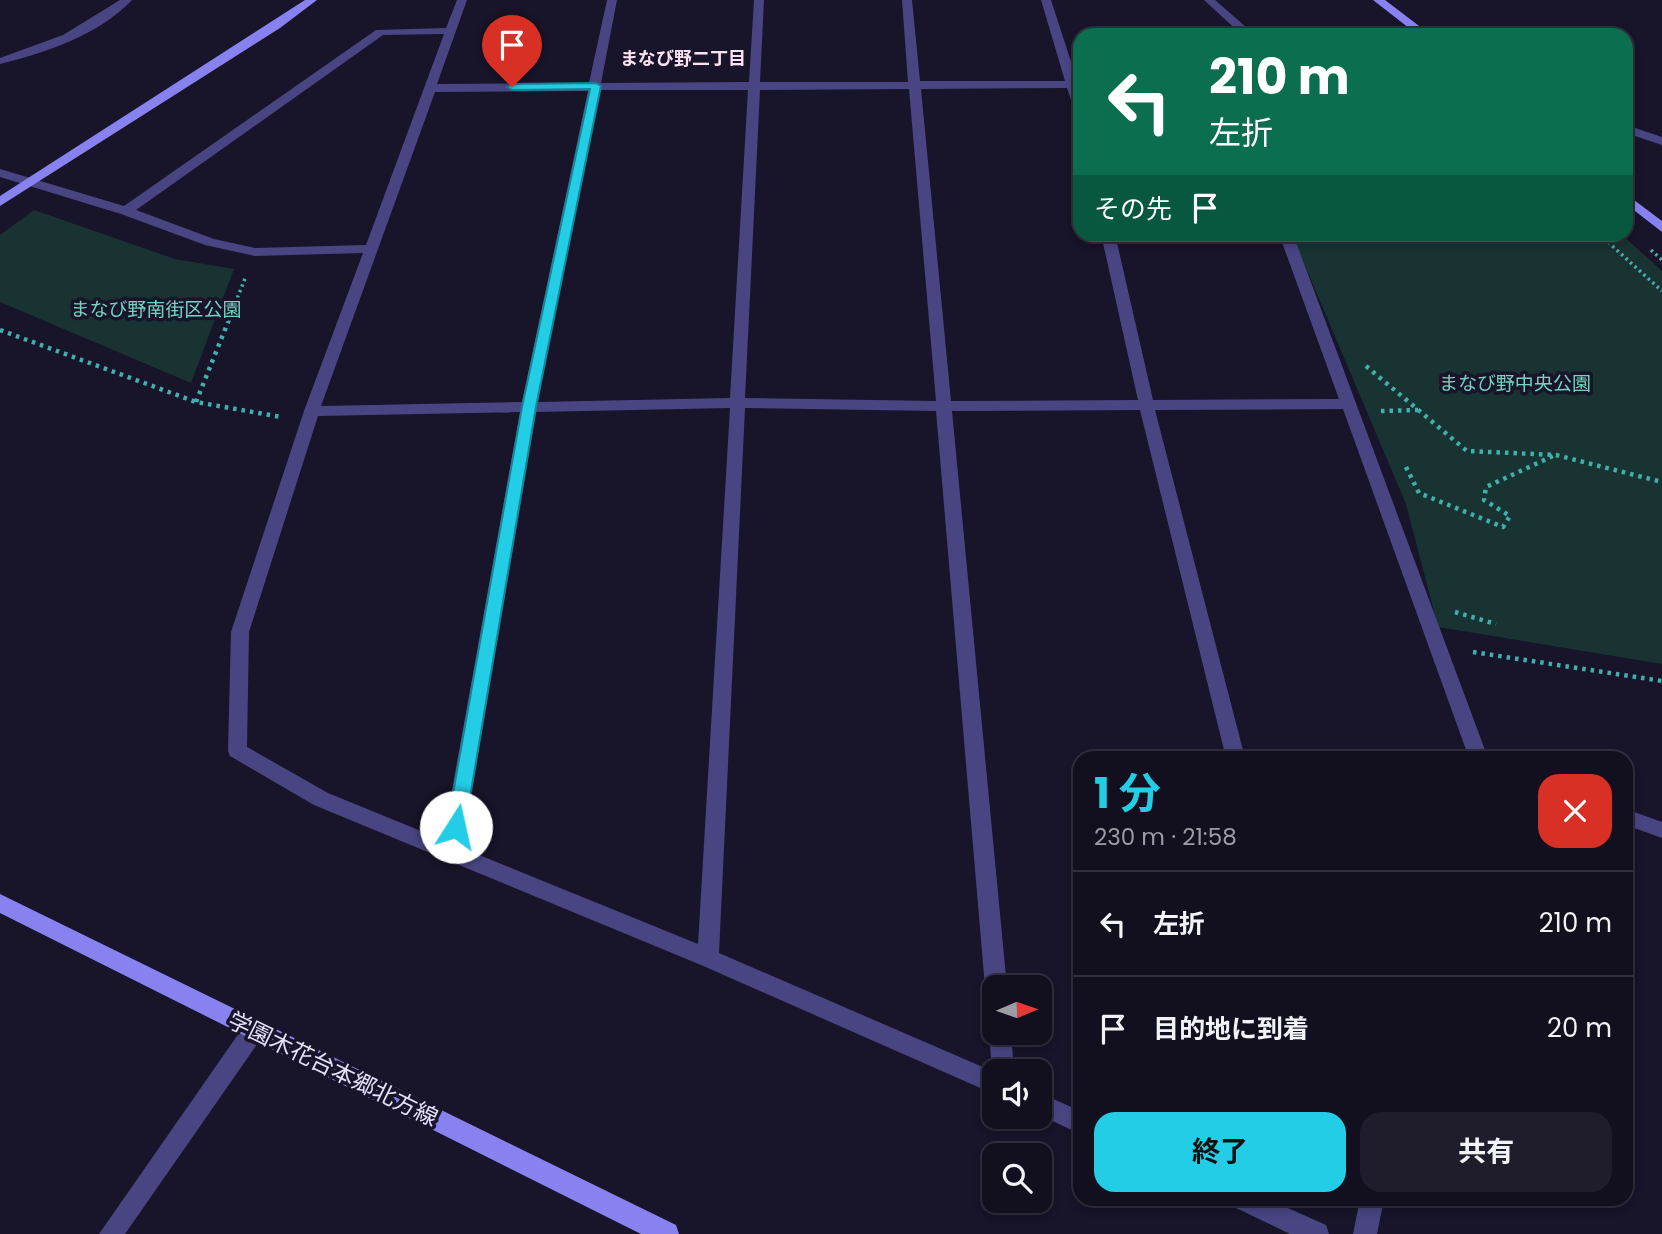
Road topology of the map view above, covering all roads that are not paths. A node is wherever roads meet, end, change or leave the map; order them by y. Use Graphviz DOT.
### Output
graph roads {
  1 [pos="127,0"];
  2 [pos="312,0"];
  3 [pos="462,0"];
  4 [pos="612,0"];
  5 [pos="759,0"];
  6 [pos="907,0"];
  7 [pos="1046,0"];
  8 [pos="1209,0"];
  9 [pos="1378,0"];
  10 [pos="1241,28"];
  11 [pos="1416,28"];
  12 [pos="449,31"];
  13 [pos="0,61"];
  14 [pos="1073,73"];
  15 [pos="1073,84"];
  16 [pos="916,85"];
  17 [pos="596,86"];
  18 [pos="754,86"];
  19 [pos="429,88"];
  20 [pos="1633,131"];
  21 [pos="1662,141"];
  22 [pos="0,173"];
  23 [pos="30,183"];
  24 [pos="0,202"];
  25 [pos="1633,204"];
  26 [pos="125,211"];
  27 [pos="1662,228"];
  28 [pos="1110,242"];
  29 [pos="1289,242"];
  30 [pos="370,249"];
  31 [pos="739,403"];
  32 [pos="1146,404"];
  33 [pos="1349,404"];
  34 [pos="946,406"];
  35 [pos="529,407"];
  36 [pos="313,411"];
  37 [pos="1234,751"];
  38 [pos="1476,751"];
  39 [pos="1633,820"];
  40 [pos="1662,830"];
  41 [pos="451,853"];
  42 [pos="0,903"];
  43 [pos="708,958"];
  44 [pos="995,975"];
  45 [pos="254,1030"];
  46 [pos="982,1078"];
  47 [pos="1052,1110"];
  48 [pos="1073,1120"];
  49 [pos="1257,1206"];
  50 [pos="1371,1206"];
  51 [pos="110,1234"];
  52 [pos="667,1234"];
  53 [pos="1317,1234"];
  54 [pos="1365,1234"];
  1 -- 13 [label="street"];
  2 -- 23 [label="street"];
  3 -- 12 [label="street"];
  4 -- 17 [label="street"];
  5 -- 18 [label="street"];
  6 -- 16 [label="street"];
  7 -- 14 [label="street"];
  8 -- 10 [label="street"];
  9 -- 11 [label="street"];
  12 -- 19 [label="street"];
  12 -- 26 [label="street"];
  15 -- 16 [label="street"];
  16 -- 18 [label="street"];
  16 -- 34 [label="street"];
  17 -- 18 [label="street"];
  17 -- 19 [label="street"];
  17 -- 35 [label="street"];
  18 -- 31 [label="street"];
  19 -- 30 [label="street"];
  20 -- 21 [label="street"];
  22 -- 23 [label="street"];
  23 -- 24 [label="street"];
  23 -- 26 [label="street"];
  25 -- 27 [label="street"];
  26 -- 30 [label="street"];
  28 -- 32 [label="street"];
  29 -- 33 [label="street"];
  30 -- 36 [label="street"];
  31 -- 34 [label="street"];
  31 -- 35 [label="street"];
  31 -- 43 [label="street"];
  32 -- 33 [label="street"];
  32 -- 34 [label="street"];
  32 -- 37 [label="street"];
  33 -- 38 [label="street"];
  34 -- 44 [label="street"];
  35 -- 36 [label="street"];
  35 -- 41 [label="street"];
  36 -- 41 [label="street"];
  39 -- 40 [label="street"];
  41 -- 43 [label="street"];
  42 -- 45 [label="street, 学園木花台本郷北方線"];
  43 -- 46 [label="street"];
  45 -- 51 [label="street"];
  45 -- 52 [label="street, 学園木花台本郷北方線"];
  47 -- 48 [label="street"];
  49 -- 53 [label="street"];
  50 -- 54 [label="street"];
}
